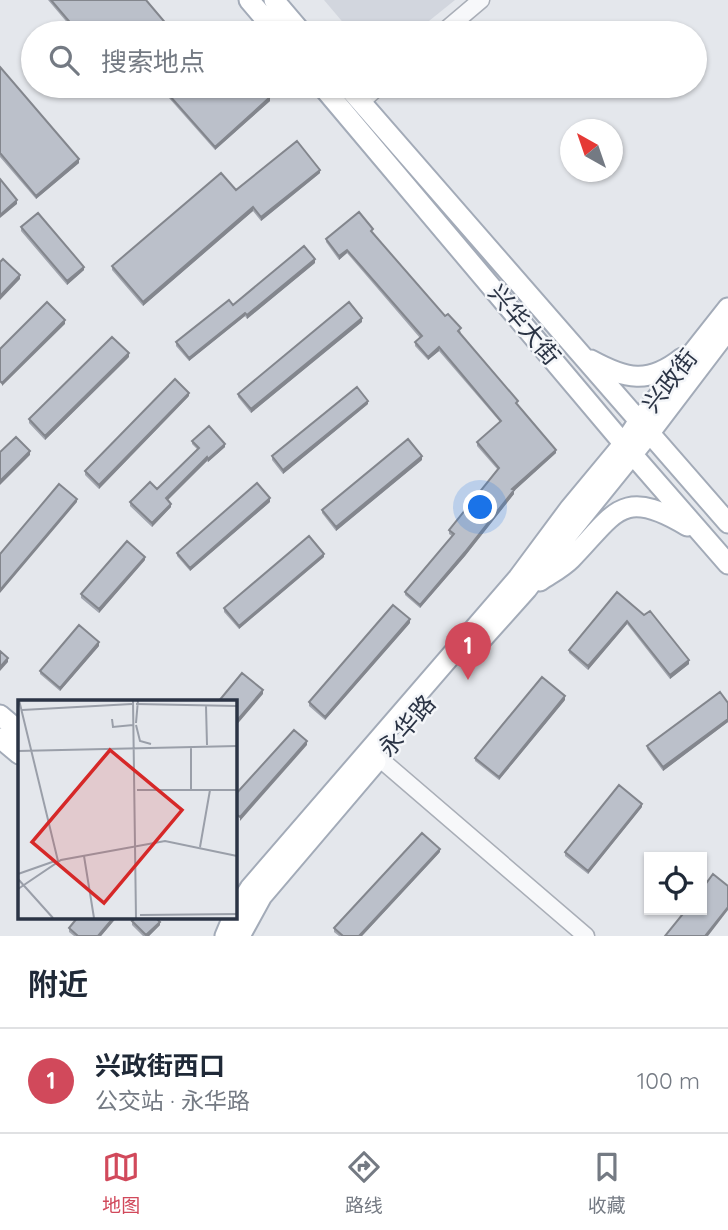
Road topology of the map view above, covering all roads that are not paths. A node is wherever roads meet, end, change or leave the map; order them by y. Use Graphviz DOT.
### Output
graph roads {
  1 [pos="274,0"];
  2 [pos="481,0"];
  3 [pos="247,1"];
  4 [pos="266,21"];
  5 [pos="292,21"];
  6 [pos="456,21"];
  7 [pos="332,98"];
  8 [pos="357,98"];
  9 [pos="365,98"];
  10 [pos="360,102"];
  11 [pos="728,308"];
  12 [pos="728,330"];
  13 [pos="704,339"];
  14 [pos="580,354"];
  15 [pos="644,428"];
  16 [pos="629,449"];
  17 [pos="728,523"];
  18 [pos="713,547"];
  19 [pos="728,564"];
  20 [pos="527,589"];
  21 [pos="0,715"];
  22 [pos="18,730"];
  23 [pos="0,738"];
  24 [pos="18,753"];
  25 [pos="379,758"];
  26 [pos="236,917"];
  27 [pos="233,923"];
  28 [pos="586,936"];
  1 -- 5 [label="main road"];
  2 -- 6 [label="street"];
  3 -- 4 [label="main road"];
  7 -- 16 [label="main road, 兴华大街"];
  8 -- 10 [label="main road, 兴华大街"];
  9 -- 10 [label="street"];
  10 -- 14 [label="main road, 兴华大街"];
  11 -- 13 [label="main road, 兴政街"];
  12 -- 15 [label="main road, 兴政街"];
  13 -- 14 [label="main road"];
  13 -- 15 [label="main road, 兴政街"];
  14 -- 15 [label="main road, 兴华大街"];
  15 -- 16 [label="main road"];
  15 -- 17 [label="main road, 兴华大街"];
  16 -- 18 [label="main road, 兴华大街"];
  16 -- 20 [label="main road, 永华路"];
  16 -- 26 [label="main road, 永华路"];
  18 -- 19 [label="main road, 兴华大街"];
  18 -- 20 [label="main road"];
  20 -- 25 [label="main road, 永华路"];
  21 -- 22 [label="main road"];
  23 -- 24 [label="main road"];
  25 -- 27 [label="main road, 永华路"];
  25 -- 28 [label="street"];
}
